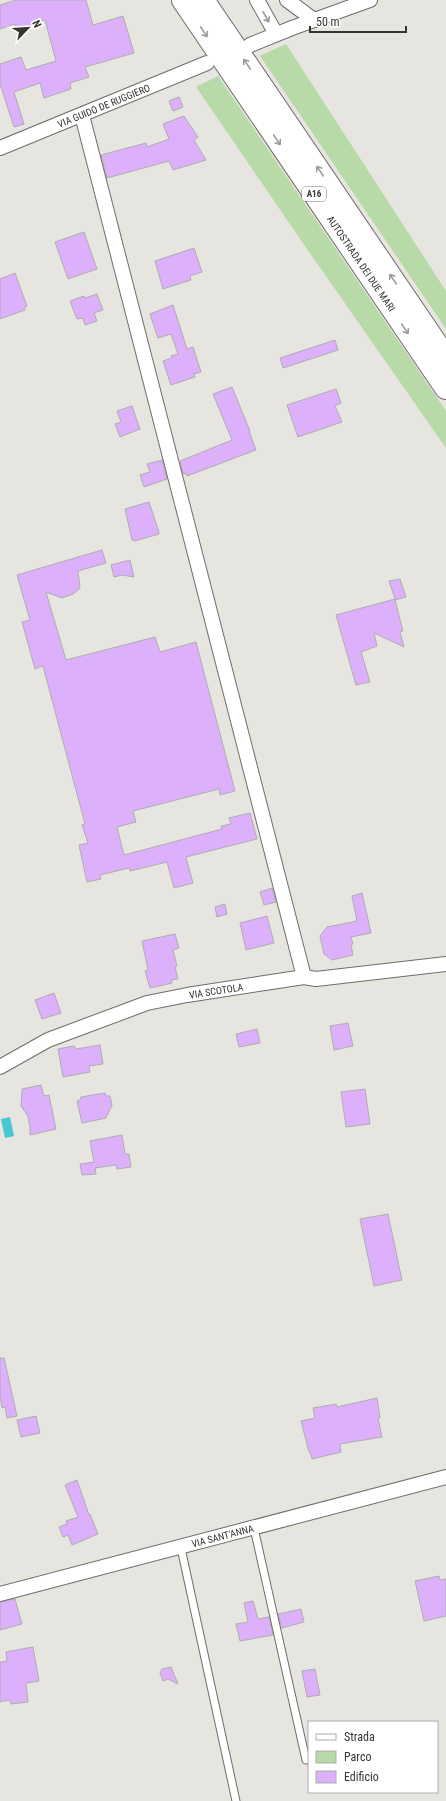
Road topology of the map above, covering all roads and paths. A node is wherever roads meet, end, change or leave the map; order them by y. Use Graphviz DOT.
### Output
graph roads {
  1 [pos="182,0"];
  2 [pos="203,0"];
  3 [pos="257,0"];
  4 [pos="287,0"];
  5 [pos="370,0"];
  6 [pos="314,20"];
  7 [pos="276,34"];
  8 [pos="250,45"];
  9 [pos="207,63"];
  10 [pos="82,115"];
  11 [pos="0,148"];
  12 [pos="446,358"];
  13 [pos="446,388"];
  14 [pos="446,964"];
  15 [pos="304,977"];
  16 [pos="0,1067"];
  17 [pos="446,1477"];
  18 [pos="254,1528"];
  19 [pos="181,1548"];
  20 [pos="0,1594"];
  21 [pos="306,1760"];
  22 [pos="236,1801"];
  1 -- 13 [label="highway, AUTOSTRADA DEI DUE MARI / A16, one-way"];
  12 -- 2 [label="highway, AUTOSTRADA DEI DUE MARI / A16, one-way"];
  3 -- 7 [label="street, one-way"];
  4 -- 6 [label="street"];
  5 -- 6 [label="street"];
  6 -- 7 [label="street"];
  7 -- 8 [label="street"];
  9 -- 10 [label="street, VIA GUIDO DE RUGGIERO"];
  10 -- 11 [label="street, VIA GUIDO DE RUGGIERO"];
  10 -- 15 [label="street"];
  14 -- 15 [label="street, VIA SCOTOLA"];
  15 -- 16 [label="street, VIA SCOTOLA"];
  17 -- 18 [label="street, VIA SANT'ANNA"];
  18 -- 19 [label="street, VIA SANT'ANNA"];
  18 -- 21 [label="lane"];
  19 -- 20 [label="street, VIA SANT'ANNA"];
  19 -- 22 [label="lane"];
}
